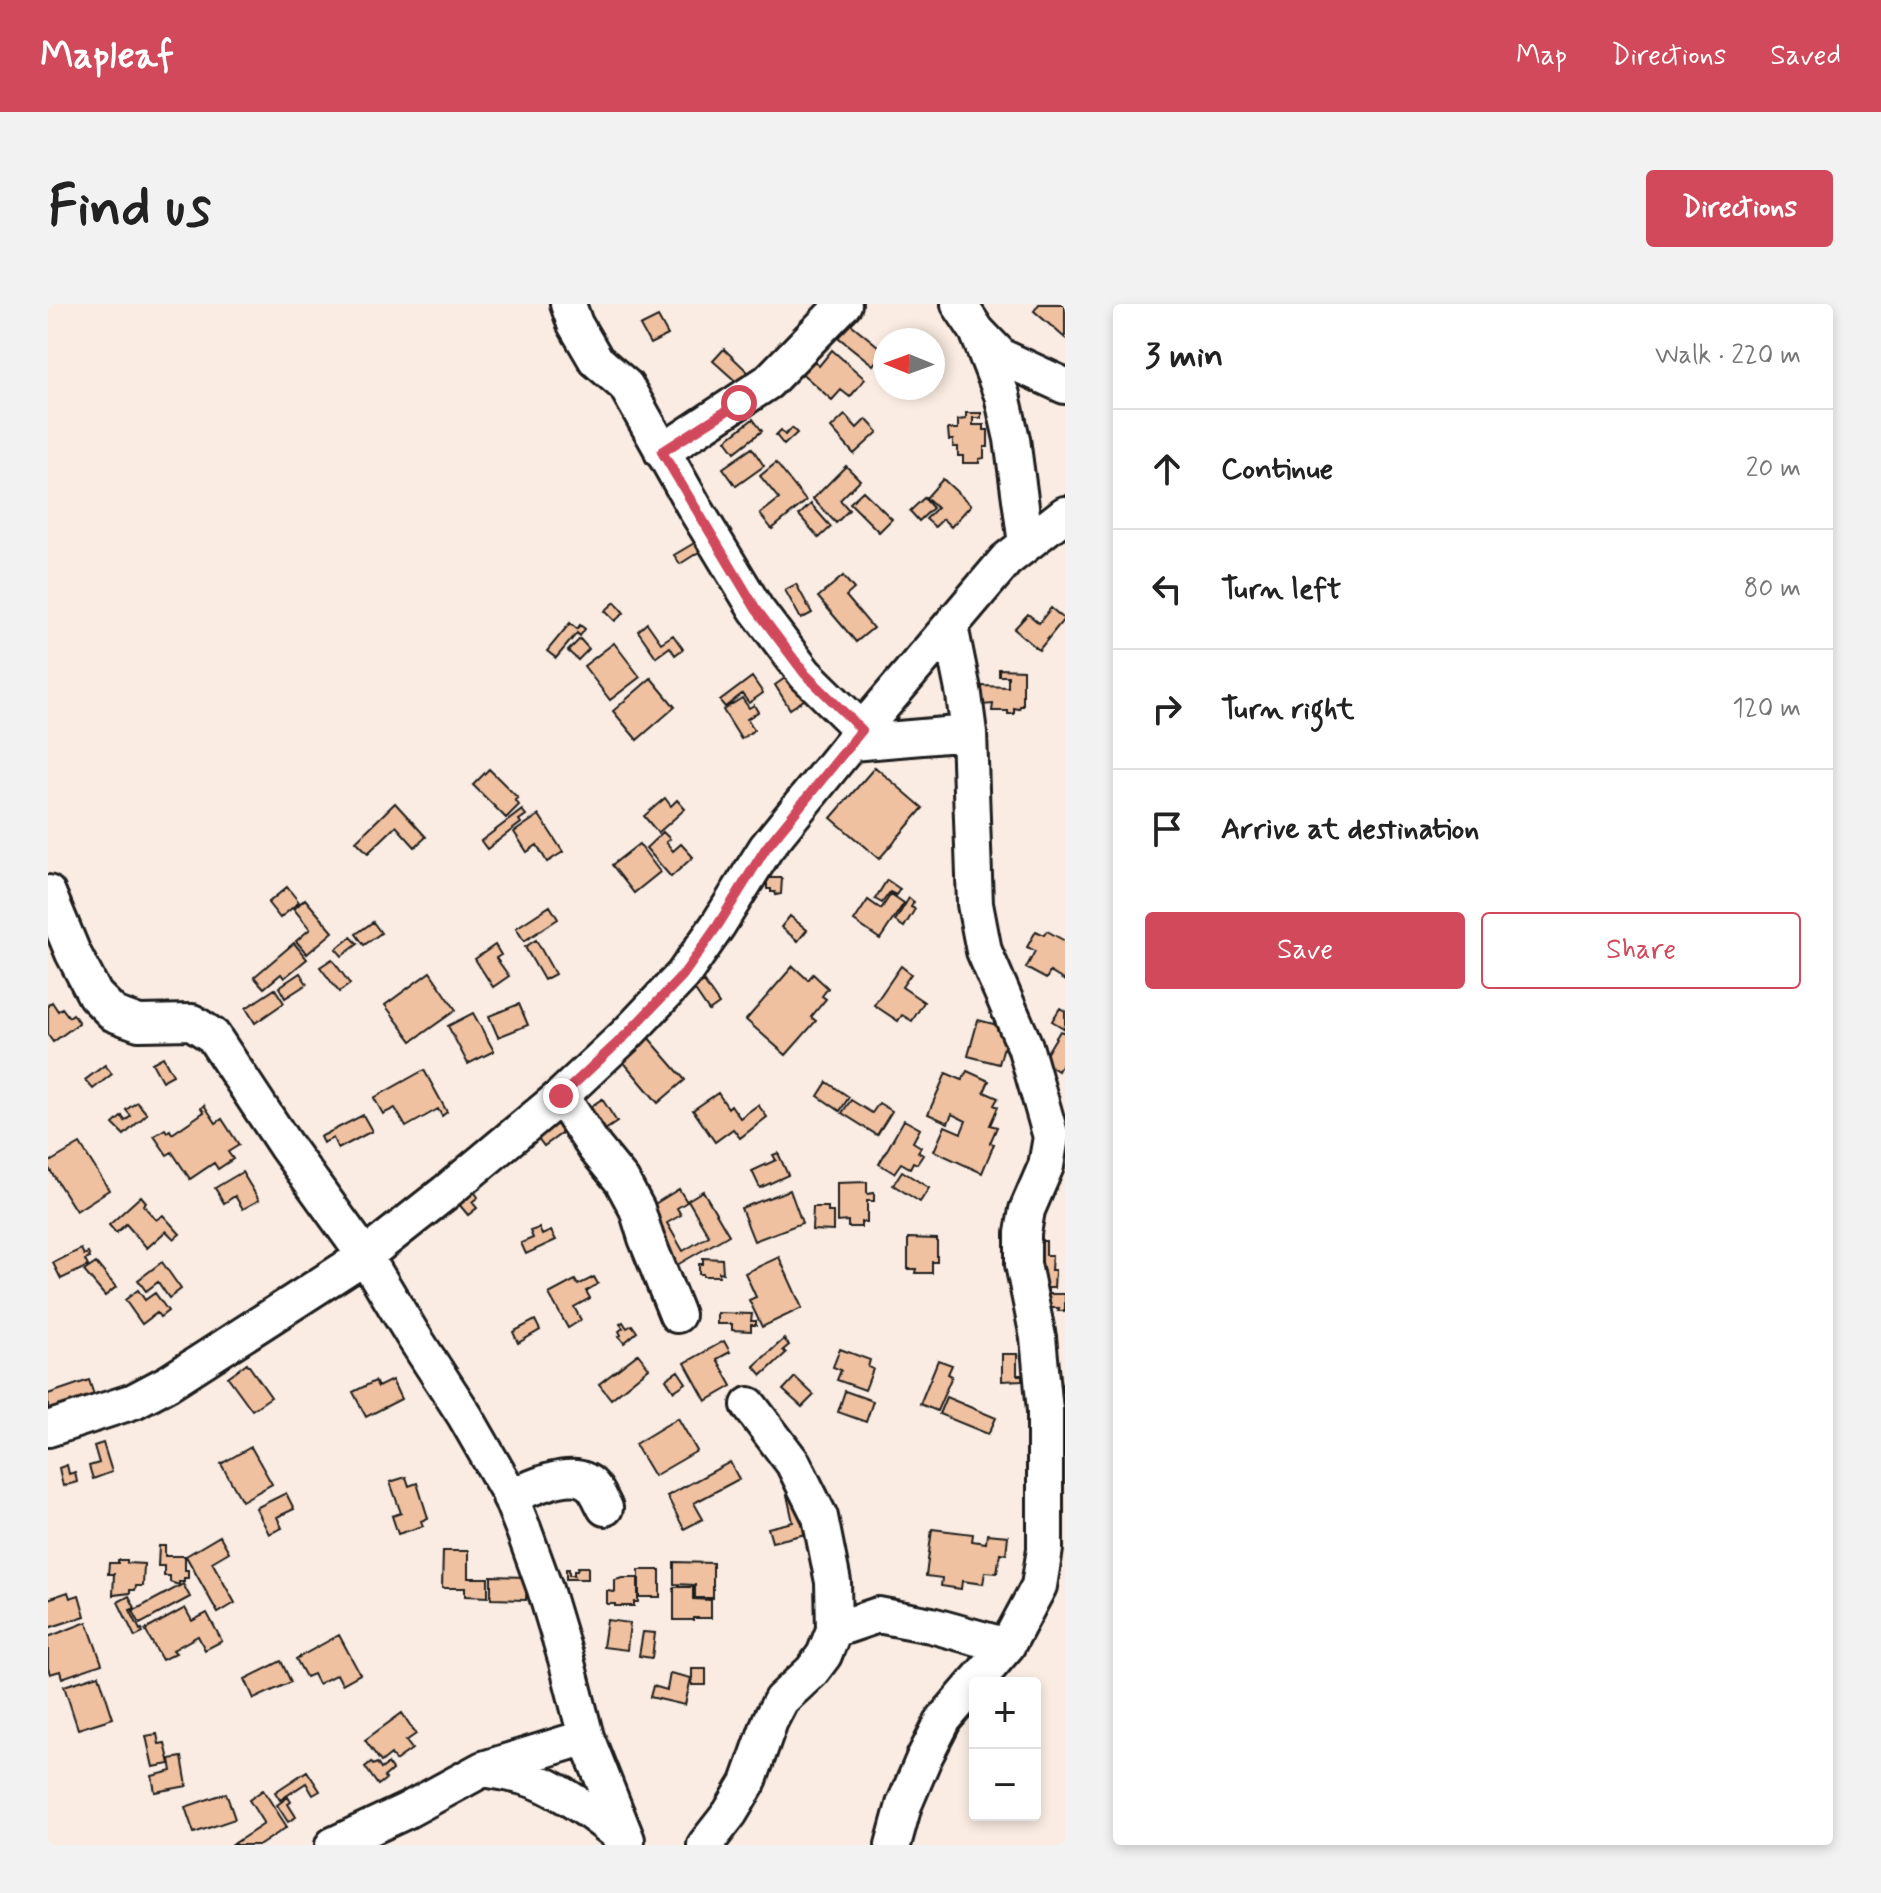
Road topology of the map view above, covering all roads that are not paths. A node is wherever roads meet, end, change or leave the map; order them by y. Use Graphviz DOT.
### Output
graph roads {
  1 [pos="568,304"];
  2 [pos="844,304"];
  3 [pos="968,318"];
  4 [pos="1065,386"];
  5 [pos="662,452"];
  6 [pos="1065,514"];
  7 [pos="1026,544"];
  8 [pos="950,626"];
  9 [pos="969,733"];
  10 [pos="857,736"];
  11 [pos="48,893"];
  12 [pos="561,1096"];
  13 [pos="365,1256"];
  14 [pos="677,1315"];
  15 [pos="749,1405"];
  16 [pos="48,1429"];
  17 [pos="510,1497"];
  18 [pos="605,1508"];
  19 [pos="833,1582"];
  20 [pos="878,1615"];
  21 [pos="834,1630"];
  22 [pos="1007,1646"];
  23 [pos="586,1737"];
  24 [pos="483,1769"];
  25 [pos="630,1842"];
  26 [pos="333,1845"];
  27 [pos="705,1845"];
  28 [pos="893,1845"];
  1 -- 5 [label="street"];
  2 -- 5 [label="street"];
  3 -- 4 [label="street"];
  3 -- 7 [label="street"];
  5 -- 10 [label="street"];
  6 -- 7 [label="street"];
  7 -- 8 [label="street"];
  8 -- 9 [label="street"];
  8 -- 10 [label="street"];
  9 -- 10 [label="street"];
  9 -- 22 [label="street"];
  10 -- 12 [label="street"];
  11 -- 13 [label="street"];
  12 -- 13 [label="street"];
  12 -- 14 [label="street"];
  13 -- 16 [label="street"];
  13 -- 17 [label="street"];
  15 -- 19 [label="street"];
  17 -- 18 [label="street"];
  17 -- 23 [label="street"];
  19 -- 20 [label="street"];
  19 -- 21 [label="street"];
  20 -- 21 [label="street"];
  20 -- 22 [label="street"];
  21 -- 27 [label="street"];
  22 -- 28 [label="street"];
  23 -- 24 [label="street"];
  23 -- 25 [label="street"];
  24 -- 25 [label="street"];
  24 -- 26 [label="street"];
}
